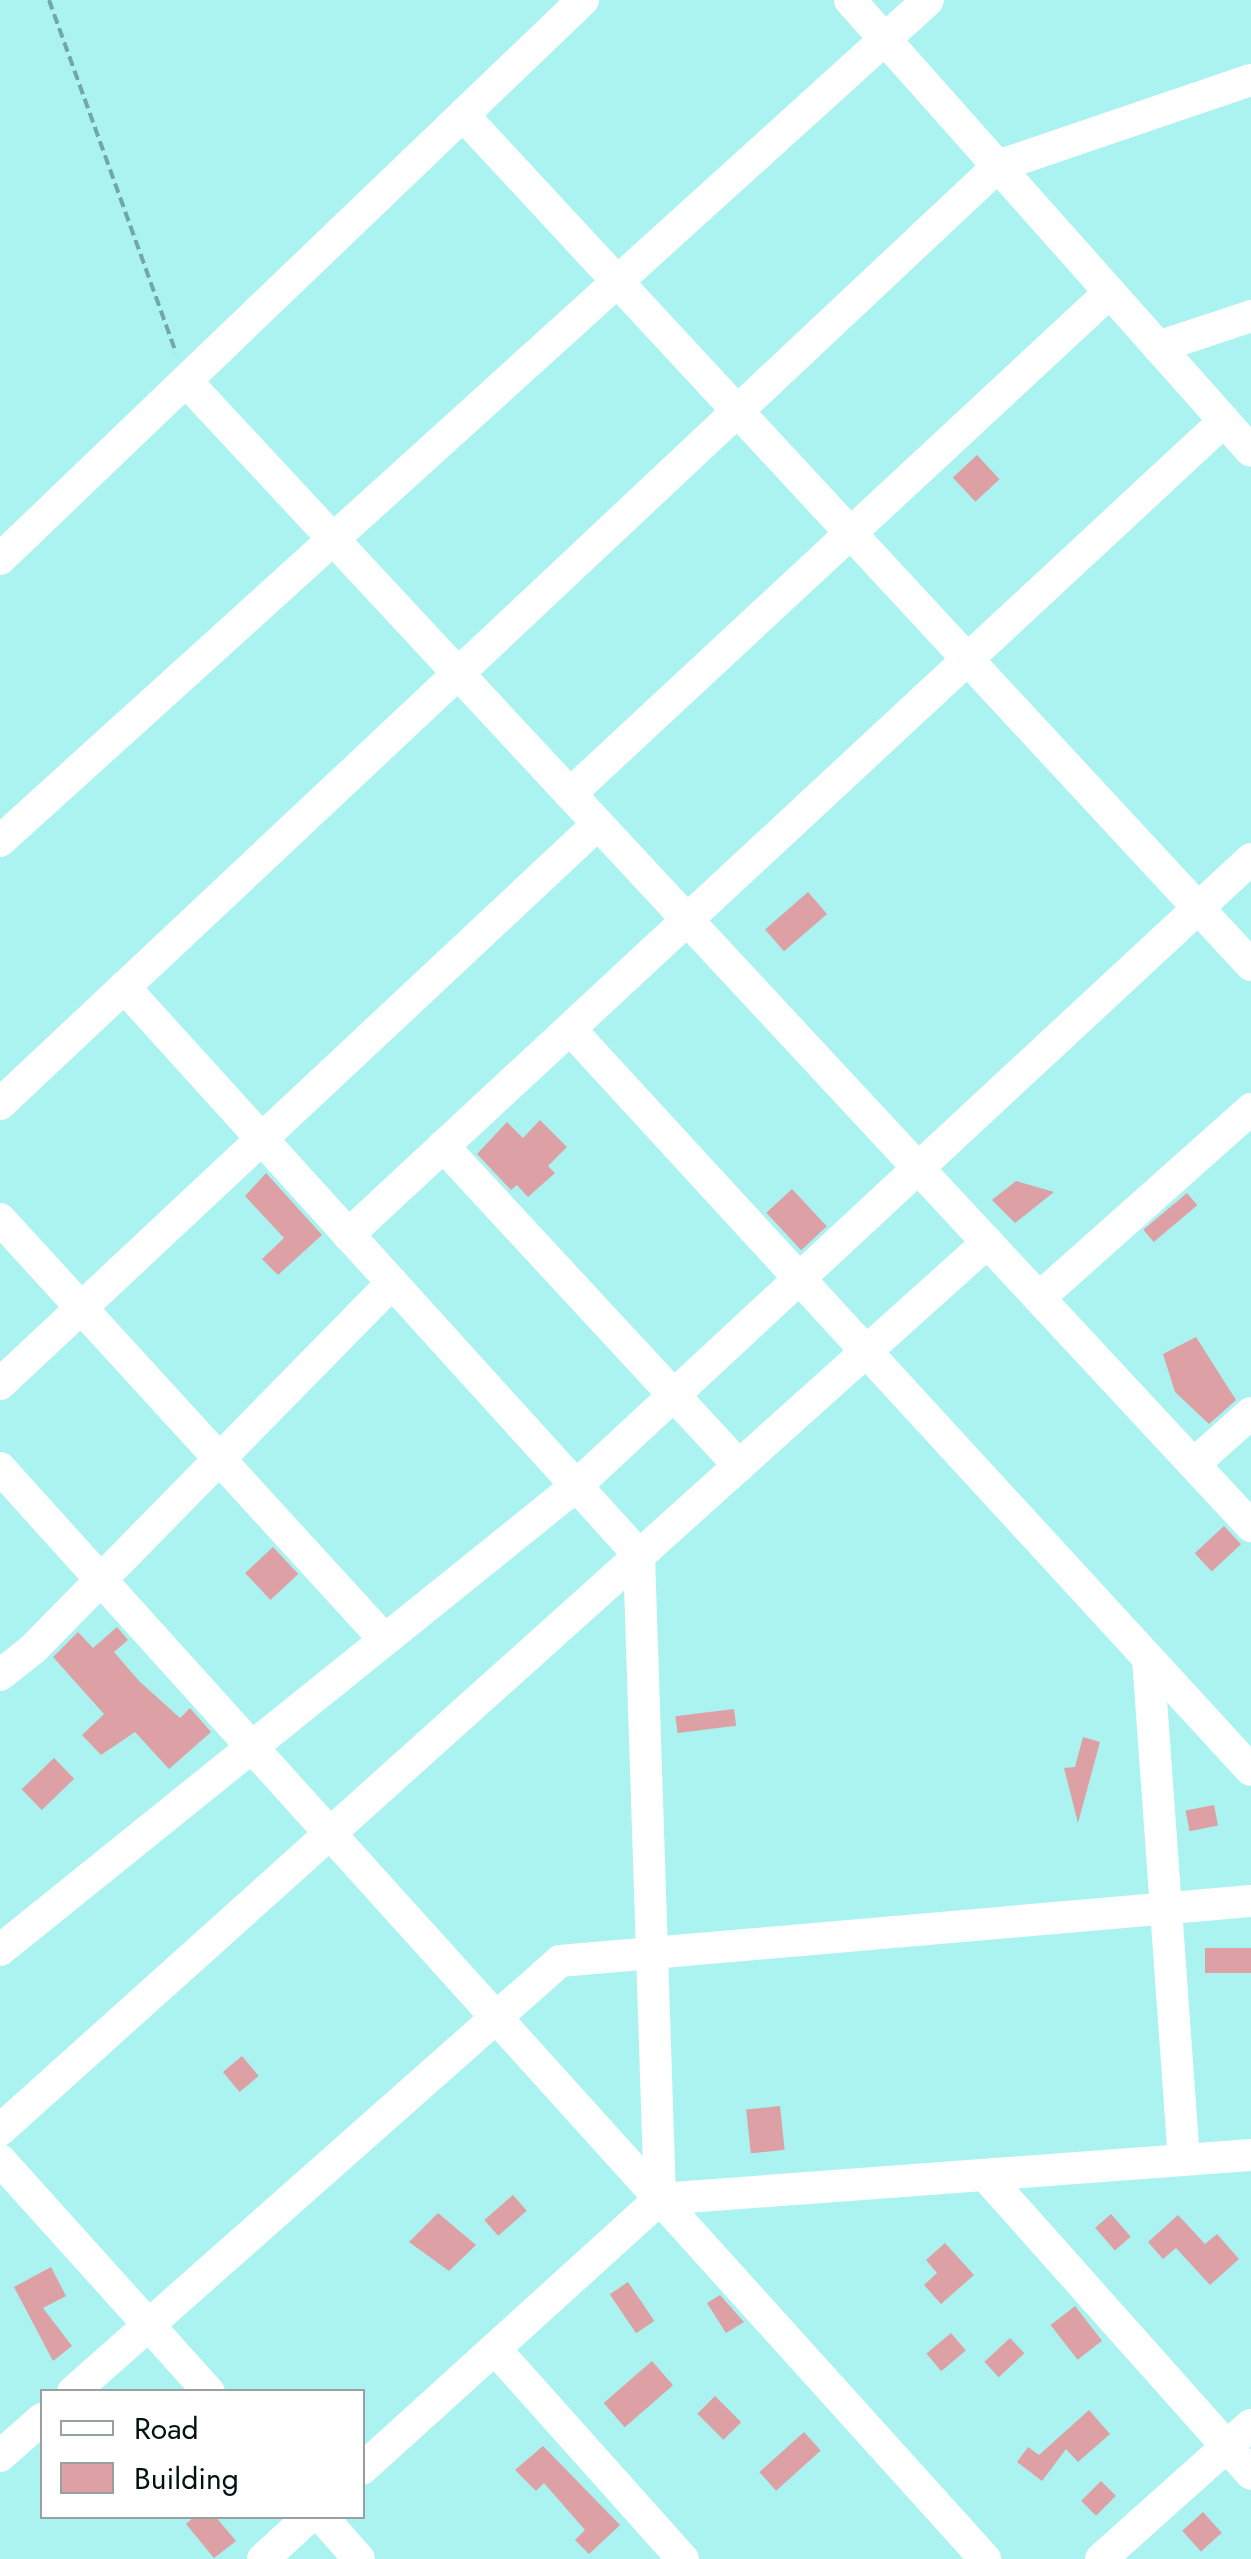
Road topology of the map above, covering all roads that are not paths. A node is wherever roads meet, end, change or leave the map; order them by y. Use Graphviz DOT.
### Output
graph roads {
  1 [pos="583,0"];
  2 [pos="850,0"];
  3 [pos="928,0"];
  4 [pos="885,39"];
  5 [pos="1251,80"];
  6 [pos="463,115"];
  7 [pos="998,166"];
  8 [pos="618,282"];
  9 [pos="1110,292"];
  10 [pos="1251,316"];
  11 [pos="1158,346"];
  12 [pos="186,381"];
  13 [pos="737,411"];
  14 [pos="1224,421"];
  15 [pos="1251,451"];
  16 [pos="851,533"];
  17 [pos="334,539"];
  18 [pos="0,559"];
  19 [pos="968,659"];
  20 [pos="458,673"];
  21 [pos="570,794"];
  22 [pos="598,824"];
  23 [pos="0,841"];
  24 [pos="1251,859"];
  25 [pos="1198,908"];
  26 [pos="687,920"];
  27 [pos="1251,965"];
  28 [pos="124,988"];
  29 [pos="570,1029"];
  30 [pos="0,1104"];
  31 [pos="1251,1109"];
  32 [pos="262,1140"];
  33 [pos="443,1146"];
  34 [pos="918,1168"];
  35 [pos="0,1220"];
  36 [pos="348,1235"];
  37 [pos="988,1242"];
  38 [pos="800,1279"];
  39 [pos="392,1283"];
  40 [pos="1039,1298"];
  41 [pos="81,1308"];
  42 [pos="866,1352"];
  43 [pos="0,1384"];
  44 [pos="674,1396"];
  45 [pos="1251,1413"];
  46 [pos="220,1459"];
  47 [pos="1194,1464"];
  48 [pos="739,1466"];
  49 [pos="0,1468"];
  50 [pos="576,1486"];
  51 [pos="1251,1526"];
  52 [pos="639,1556"];
  53 [pos="101,1580"];
  54 [pos="386,1640"];
  55 [pos="1148,1658"];
  56 [pos="0,1675"];
  57 [pos="252,1747"];
  58 [pos="1251,1770"];
  59 [pos="330,1834"];
  60 [pos="1251,1901"];
  61 [pos="1166,1908"];
  62 [pos="0,1950"];
  63 [pos="652,1953"];
  64 [pos="496,2018"];
  65 [pos="0,2130"];
  66 [pos="1251,2155"];
  67 [pos="0,2160"];
  68 [pos="1184,2160"];
  69 [pos="985,2175"];
  70 [pos="660,2200"];
  71 [pos="148,2325"];
  72 [pos="495,2349"];
  73 [pos="76,2389"];
  74 [pos="205,2389"];
  75 [pos="40,2420"];
  76 [pos="1239,2436"];
  77 [pos="0,2456"];
  78 [pos="365,2466"];
  79 [pos="1251,2474"];
  80 [pos="307,2519"];
  81 [pos="324,2519"];
  82 [pos="263,2559"];
  83 [pos="360,2559"];
  84 [pos="684,2559"];
  85 [pos="985,2559"];
  86 [pos="1101,2559"];
  1 -- 6 [label="street"];
  2 -- 4 [label="street"];
  3 -- 4 [label="street"];
  4 -- 7 [label="street"];
  4 -- 8 [label="street"];
  5 -- 7 [label="street"];
  6 -- 8 [label="street"];
  6 -- 12 [label="street"];
  7 -- 9 [label="street"];
  7 -- 13 [label="street"];
  8 -- 13 [label="street"];
  8 -- 17 [label="street"];
  9 -- 11 [label="street"];
  9 -- 16 [label="street"];
  10 -- 11 [label="street"];
  11 -- 14 [label="street"];
  12 -- 17 [label="street"];
  12 -- 18 [label="street"];
  13 -- 16 [label="street"];
  13 -- 20 [label="street"];
  14 -- 15 [label="street"];
  14 -- 19 [label="street"];
  16 -- 19 [label="street"];
  16 -- 21 [label="street"];
  17 -- 20 [label="street"];
  17 -- 23 [label="street"];
  19 -- 25 [label="street"];
  19 -- 26 [label="street"];
  20 -- 21 [label="street"];
  20 -- 28 [label="street"];
  21 -- 22 [label="street"];
  22 -- 26 [label="street"];
  22 -- 32 [label="street"];
  24 -- 25 [label="street"];
  25 -- 27 [label="street"];
  25 -- 34 [label="street"];
  26 -- 29 [label="street"];
  26 -- 34 [label="street"];
  28 -- 30 [label="street"];
  28 -- 32 [label="street"];
  29 -- 33 [label="street"];
  29 -- 38 [label="street"];
  31 -- 40 [label="street"];
  32 -- 36 [label="street"];
  32 -- 41 [label="street"];
  33 -- 36 [label="street"];
  33 -- 44 [label="street"];
  34 -- 37 [label="street"];
  34 -- 38 [label="street"];
  35 -- 41 [label="street"];
  36 -- 39 [label="street"];
  37 -- 40 [label="street"];
  37 -- 42 [label="street"];
  38 -- 42 [label="street"];
  38 -- 44 [label="street"];
  39 -- 46 [label="street"];
  39 -- 50 [label="street"];
  40 -- 47 [label="street"];
  41 -- 43 [label="street"];
  41 -- 46 [label="street"];
  42 -- 48 [label="street"];
  42 -- 55 [label="street"];
  44 -- 48 [label="street"];
  44 -- 50 [label="street"];
  45 -- 47 [label="street"];
  46 -- 53 [label="street"];
  46 -- 54 [label="street"];
  47 -- 51 [label="street"];
  48 -- 52 [label="street"];
  49 -- 53 [label="street"];
  50 -- 52 [label="street"];
  50 -- 54 [label="street"];
  52 -- 59 [label="street"];
  52 -- 63 [label="street"];
  53 -- 56 [label="street"];
  53 -- 57 [label="street"];
  54 -- 57 [label="street"];
  55 -- 58 [label="street"];
  55 -- 61 [label="street"];
  57 -- 59 [label="street"];
  57 -- 62 [label="street"];
  59 -- 64 [label="street"];
  59 -- 65 [label="street"];
  60 -- 61 [label="street"];
  61 -- 63 [label="street"];
  61 -- 68 [label="street"];
  63 -- 64 [label="street"];
  63 -- 70 [label="street"];
  64 -- 70 [label="street"];
  64 -- 71 [label="street"];
  66 -- 68 [label="street"];
  67 -- 71 [label="street"];
  68 -- 69 [label="street"];
  69 -- 70 [label="street"];
  69 -- 76 [label="street"];
  70 -- 72 [label="street"];
  70 -- 85 [label="street"];
  71 -- 73 [label="street"];
  71 -- 74 [label="street"];
  72 -- 78 [label="street"];
  72 -- 84 [label="street"];
  75 -- 77 [label="street"];
  76 -- 79 [label="street"];
  76 -- 86 [label="street"];
  80 -- 82 [label="street"];
  81 -- 83 [label="street"];
}
